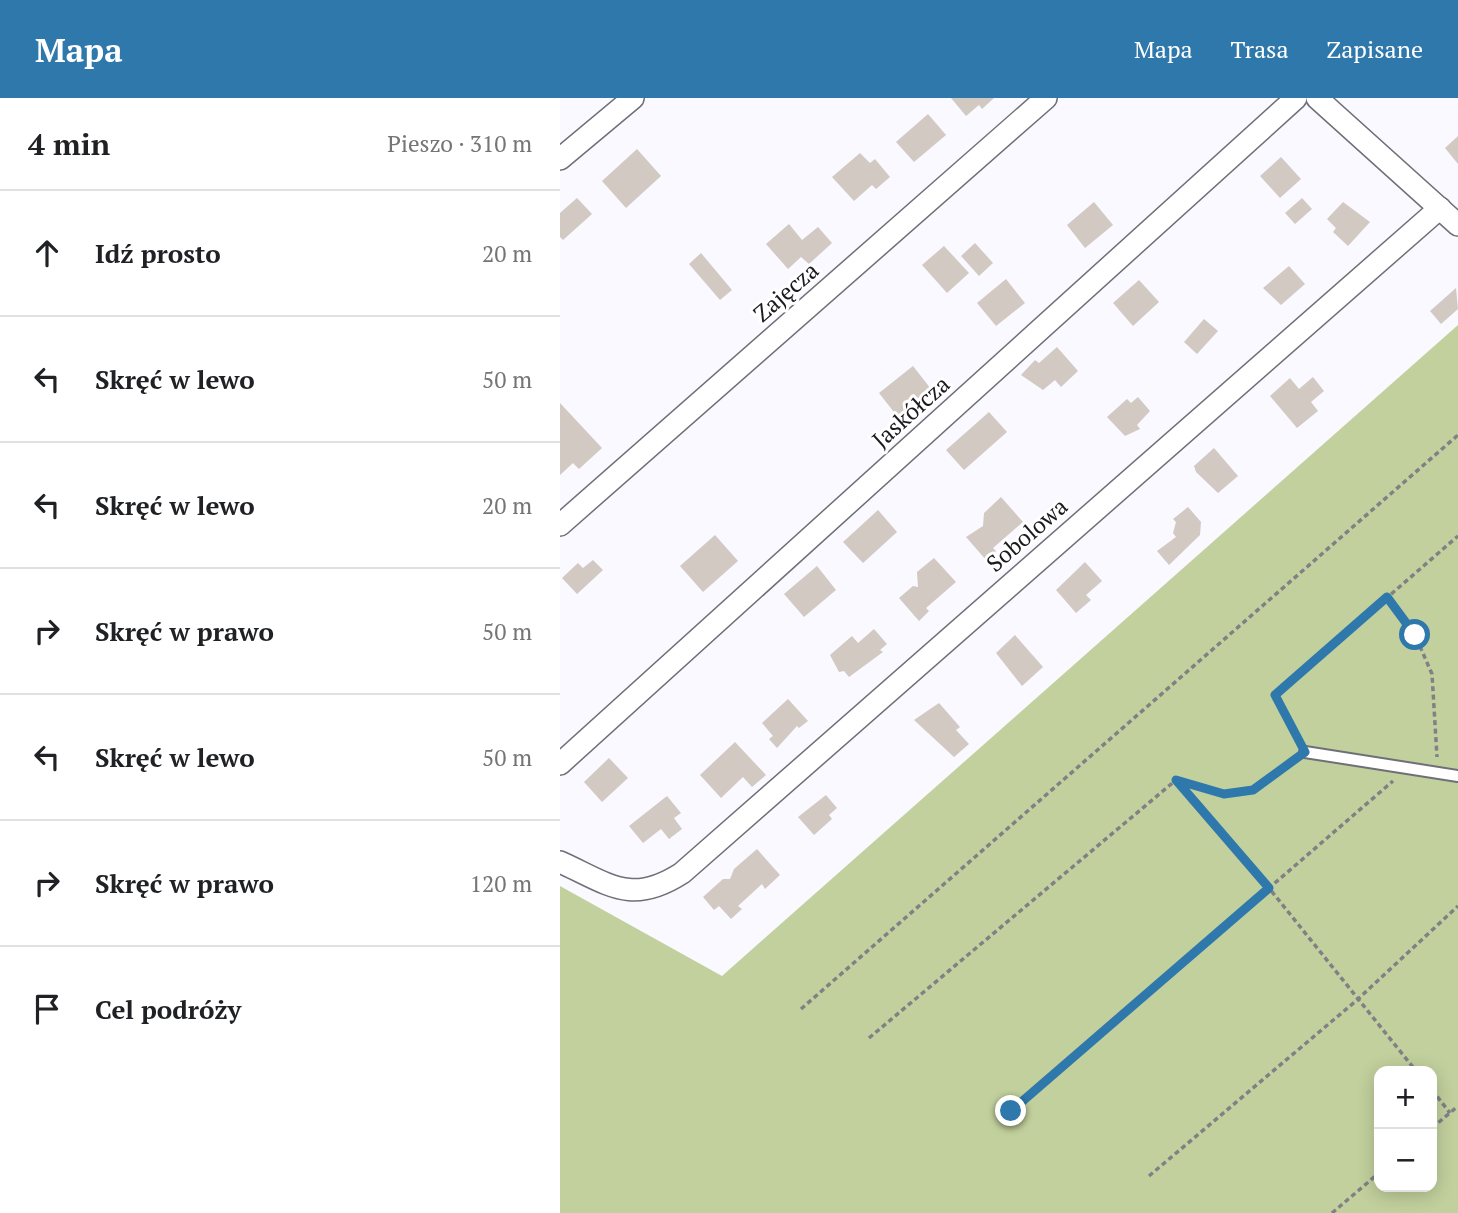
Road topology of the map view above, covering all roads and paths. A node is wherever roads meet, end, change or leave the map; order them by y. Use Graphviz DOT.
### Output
graph roads {
  1 [pos="633,98"];
  2 [pos="1046,98"];
  3 [pos="1296,98"];
  4 [pos="1317,98"];
  5 [pos="560,159"];
  6 [pos="1440,208"];
  7 [pos="1458,225"];
  8 [pos="1458,435"];
  9 [pos="560,525"];
  10 [pos="1458,536"];
  11 [pos="1387,597"];
  12 [pos="1305,752"];
  13 [pos="560,764"];
  14 [pos="1408,768"];
  15 [pos="1437,773"];
  16 [pos="1458,776"];
  17 [pos="1176,780"];
  18 [pos="560,862"];
  19 [pos="1269,888"];
  20 [pos="1458,906"];
  21 [pos="1357,1000"];
  22 [pos="801,1009"];
  23 [pos="869,1038"];
  24 [pos="1412,1066"];
  25 [pos="1437,1096"];
  26 [pos="1458,1106"];
  27 [pos="1011,1111"];
  28 [pos="1450,1113"];
  29 [pos="1437,1124"];
  30 [pos="1149,1176"];
  31 [pos="1374,1177"];
  32 [pos="1332,1213"];
  1 -- 5 [label="street"];
  2 -- 9 [label="street, Zajęcza"];
  3 -- 13 [label="street, Jaskółcza"];
  4 -- 6 [label="street"];
  6 -- 7 [label="street"];
  6 -- 18 [label="street, Sobolowa"];
  8 -- 22 [label="path"];
  10 -- 11 [label="path"];
  11 -- 12 [label="path"];
  11 -- 15 [label="path"];
  12 -- 14 [label="lane"];
  12 -- 17 [label="path"];
  14 -- 15 [label="lane"];
  14 -- 19 [label="path"];
  15 -- 16 [label="lane"];
  17 -- 19 [label="path"];
  17 -- 23 [label="path"];
  19 -- 21 [label="path"];
  19 -- 27 [label="path"];
  20 -- 21 [label="path"];
  21 -- 24 [label="path"];
  21 -- 30 [label="path"];
  25 -- 28 [label="path"];
  26 -- 28 [label="path"];
  28 -- 29 [label="path"];
  31 -- 32 [label="path"];
}
